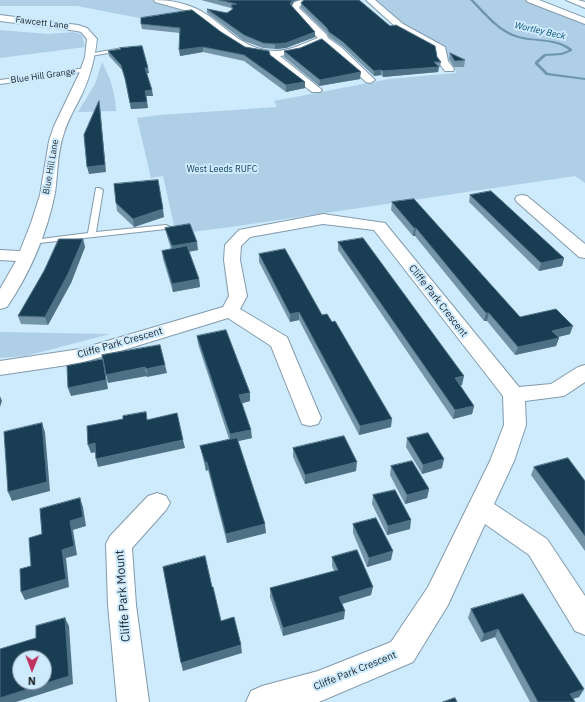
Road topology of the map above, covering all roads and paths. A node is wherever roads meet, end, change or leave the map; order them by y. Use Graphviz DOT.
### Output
graph roads {
  1 [pos="158,0"];
  2 [pos="303,0"];
  3 [pos="370,0"];
  4 [pos="531,0"];
  5 [pos="549,0"];
  6 [pos="570,0"];
  7 [pos="185,1"];
  8 [pos="172,4"];
  9 [pos="585,5"];
  10 [pos="202,10"];
  11 [pos="585,14"];
  12 [pos="0,18"];
  13 [pos="585,21"];
  14 [pos="84,30"];
  15 [pos="323,39"];
  16 [pos="128,49"];
  17 [pos="91,54"];
  18 [pos="275,54"];
  19 [pos="449,69"];
  20 [pos="86,70"];
  21 [pos="370,80"];
  22 [pos="0,82"];
  23 [pos="316,90"];
  24 [pos="99,190"];
  25 [pos="522,199"];
  26 [pos="166,227"];
  27 [pos="92,235"];
  28 [pos="29,249"];
  29 [pos="585,253"];
  30 [pos="0,255"];
  31 [pos="0,303"];
  32 [pos="230,311"];
  33 [pos="0,368"];
  34 [pos="585,372"];
  35 [pos="514,395"];
  36 [pos="310,418"];
  37 [pos="157,503"];
  38 [pos="481,508"];
  39 [pos="585,621"];
  40 [pos="133,702"];
  41 [pos="262,702"];
  1 -- 8 [label="street"];
  2 -- 15 [label="street"];
  3 -- 19 [label="street"];
  4 -- 13 [label="highway"];
  5 -- 11 [label="highway"];
  6 -- 9 [label="street"];
  7 -- 8 [label="street"];
  7 -- 10 [label="street"];
  8 -- 10 [label="street"];
  10 -- 18 [label="street"];
  12 -- 14 [label="street, Fawcett Lane"];
  14 -- 17 [label="street, Blue Hill Lane"];
  15 -- 18 [label="street"];
  15 -- 21 [label="street"];
  16 -- 17 [label="lane"];
  17 -- 20 [label="street, Blue Hill Lane"];
  18 -- 23 [label="street"];
  20 -- 22 [label="lane, Blue Hill Grange"];
  20 -- 28 [label="street, Blue Hill Lane"];
  24 -- 27 [label="lane"];
  25 -- 29 [label="street"];
  26 -- 27 [label="lane"];
  27 -- 28 [label="lane"];
  28 -- 30 [label="street"];
  28 -- 31 [label="street, Blue Hill Lane"];
  32 -- 33 [label="street, Cliffe Park Crescent"];
  32 -- 35 [label="street, Cliffe Park Crescent"];
  32 -- 36 [label="street"];
  34 -- 35 [label="street"];
  35 -- 38 [label="street, Cliffe Park Crescent"];
  37 -- 40 [label="street, Cliffe Park Mount"];
  38 -- 39 [label="street"];
  38 -- 41 [label="street, Cliffe Park Crescent"];
}
